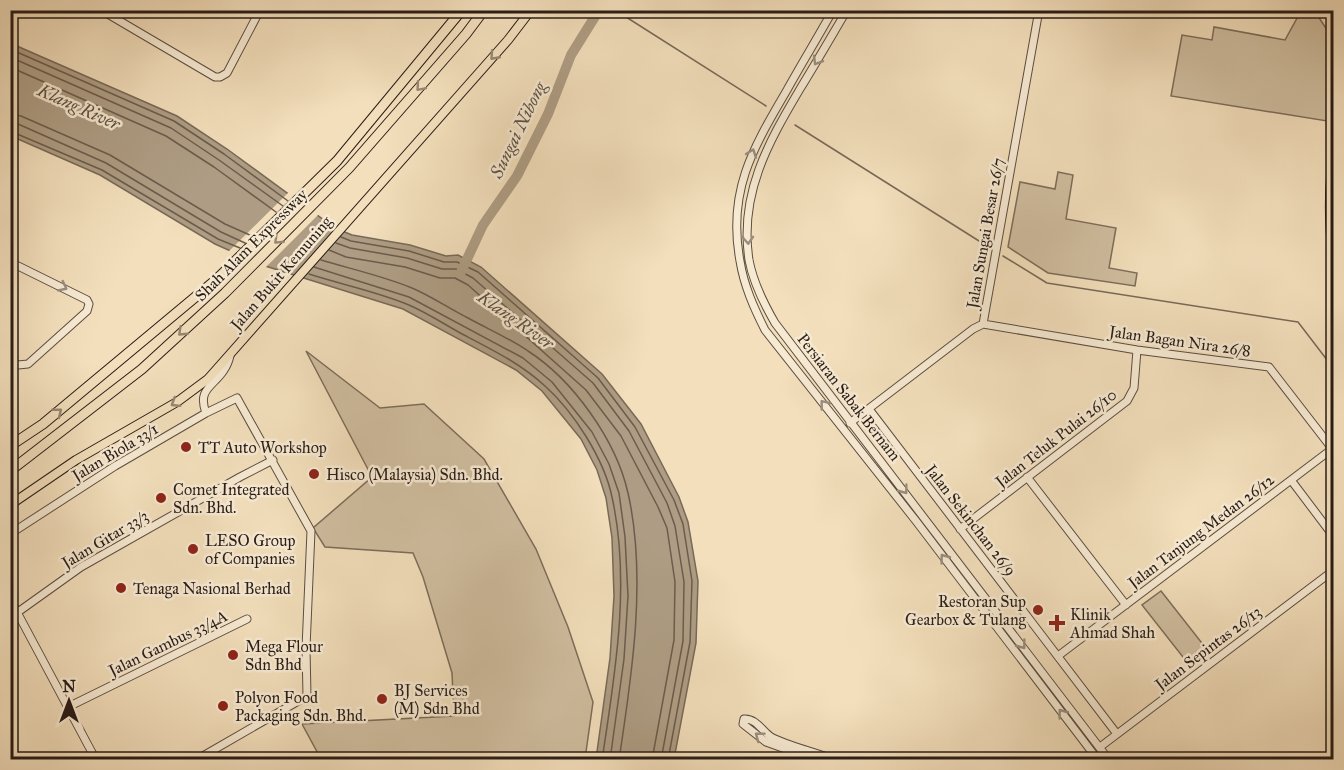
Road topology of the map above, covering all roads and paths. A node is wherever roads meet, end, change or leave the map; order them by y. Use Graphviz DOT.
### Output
graph roads {
  1 [pos="101,10"];
  2 [pos="261,10"];
  3 [pos="462,10"];
  4 [pos="484,10"];
  5 [pos="531,10"];
  6 [pos="833,10"];
  7 [pos="847,10"];
  8 [pos="1039,10"];
  9 [pos="1334,151"];
  10 [pos="10,262"];
  11 [pos="1334,266"];
  12 [pos="983,324"];
  13 [pos="1137,350"];
  14 [pos="230,356"];
  15 [pos="10,361"];
  16 [pos="869,409"];
  17 [pos="206,413"];
  18 [pos="852,422"];
  19 [pos="843,428"];
  20 [pos="10,447"];
  21 [pos="1333,450"];
  22 [pos="273,460"];
  23 [pos="10,471"];
  24 [pos="1027,477"];
  25 [pos="1291,480"];
  26 [pos="10,505"];
  27 [pos="960,529"];
  28 [pos="10,534"];
  29 [pos="1334,537"];
  30 [pos="1334,570"];
  31 [pos="10,599"];
  32 [pos="1126,605"];
  33 [pos="18,612"];
  34 [pos="247,619"];
  35 [pos="1058,657"];
  36 [pos="68,707"];
  37 [pos="1117,734"];
  38 [pos="1100,747"];
  39 [pos="814,757"];
  40 [pos="96,759"];
  41 [pos="196,759"];
  42 [pos="835,759"];
  43 [pos="1098,759"];
  44 [pos="1109,759"];
  1 -- 2 [label="street"];
  20 -- 3 [label="highway, Shah Alam Expressway, one-way"];
  4 -- 23 [label="highway, Shah Alam Expressway, one-way"];
  5 -- 14 [label="main road, Jalan Bukit Kemuning, one-way"];
  19 -- 6 [label="street, Persiaran Sabak Bernam, one-way"];
  7 -- 18 [label="street, Persiaran Sabak Bernam, one-way"];
  8 -- 12 [label="street, Jalan Sungai Besar 26/7"];
  9 -- 11 [label="main road"];
  10 -- 15 [label="street, one-way"];
  12 -- 13 [label="street, Jalan Bagan Nira 26/8"];
  12 -- 16 [label="street, Jalan Sungai Besar 26/7"];
  13 -- 21 [label="street, Jalan Bagan Nira 26/8"];
  13 -- 24 [label="street, Jalan Teluk Pulai 26/10"];
  14 -- 17 [label="street"];
  14 -- 26 [label="main road, Jalan Bukit Kemuning, one-way"];
  16 -- 18 [label="street, Jalan Sungai Besar 26/7"];
  16 -- 27 [label="street, Jalan Sekinchan 26/9"];
  17 -- 22 [label="street, Jalan Biola 33/1"];
  17 -- 28 [label="street, Jalan Biola 33/1"];
  18 -- 19 [label="street, Jalan Sungai Besar 26/7"];
  18 -- 38 [label="street, Persiaran Sabak Bernam, one-way"];
  43 -- 19 [label="street, Persiaran Sabak Bernam, one-way"];
  21 -- 25 [label="street, Jalan Tanjung Medan 26/12"];
  22 -- 33 [label="street, Jalan Gitar 33/3"];
  22 -- 41 [label="street"];
  24 -- 27 [label="street, Jalan Teluk Pulai 26/10"];
  24 -- 32 [label="street"];
  25 -- 29 [label="street"];
  25 -- 32 [label="street, Jalan Tanjung Medan 26/12"];
  27 -- 35 [label="street, Jalan Sekinchan 26/9"];
  30 -- 37 [label="street, Jalan Sepintas 26/13"];
  31 -- 33 [label="street"];
  32 -- 35 [label="street, Jalan Tanjung Medan 26/12"];
  33 -- 36 [label="street"];
  34 -- 36 [label="street, Jalan Gambus 33/4A"];
  35 -- 37 [label="street, Jalan Sekinchan 26/9"];
  36 -- 40 [label="street"];
  37 -- 38 [label="street, Jalan Sepintas 26/13"];
  38 -- 44 [label="street, Persiaran Sabak Bernam"];
  39 -- 39 [label="street, one-way"];
  39 -- 42 [label="street"];
}
